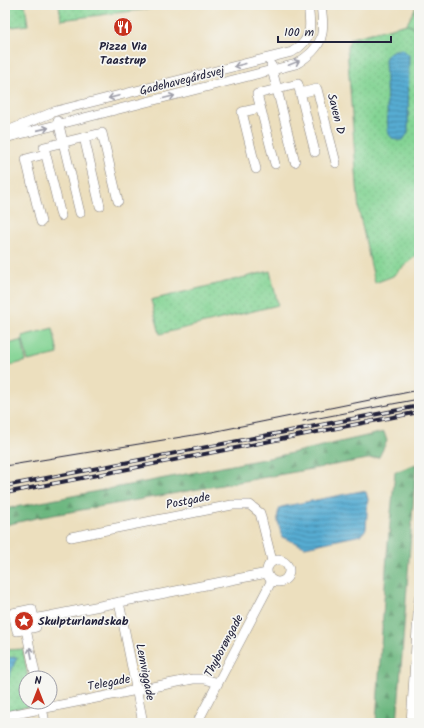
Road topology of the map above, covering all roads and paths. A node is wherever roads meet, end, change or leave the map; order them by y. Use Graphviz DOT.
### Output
graph roads {
  1 [pos="308,5"];
  2 [pos="321,5"];
  3 [pos="269,58"];
  4 [pos="272,70"];
  5 [pos="277,90"];
  6 [pos="300,93"];
  7 [pos="260,108"];
  8 [pos="56,111"];
  9 [pos="59,125"];
  10 [pos="5,132"];
  11 [pos="84,137"];
  12 [pos="5,138"];
  13 [pos="62,142"];
  14 [pos="315,152"];
  15 [pos="46,154"];
  16 [pos="295,162"];
  17 [pos="336,163"];
  18 [pos="274,164"];
  19 [pos="256,169"];
  20 [pos="118,201"];
  21 [pos="100,206"];
  22 [pos="80,213"];
  23 [pos="61,216"];
  24 [pos="41,222"];
  25 [pos="71,537"];
  26 [pos="272,561"];
  27 [pos="270,577"];
  28 [pos="419,598"];
  29 [pos="119,602"];
  30 [pos="34,619"];
  31 [pos="15,622"];
  32 [pos="5,624"];
  33 [pos="26,629"];
  34 [pos="34,670"];
  35 [pos="218,683"];
  36 [pos="137,690"];
  37 [pos="58,702"];
  38 [pos="25,710"];
  39 [pos="42,710"];
  40 [pos="5,716"];
  41 [pos="45,723"];
  42 [pos="143,723"];
  43 [pos="197,723"];
  44 [pos="411,723"];
  1 -- 3 [label="street, Gadehavegårdsvej"];
  4 -- 2 [label="street, Gadehavegårdsvej, one-way"];
  3 -- 4 [label="street"];
  3 -- 8 [label="street, Gadehavegårdsvej, one-way"];
  4 -- 5 [label="street"];
  9 -- 4 [label="street, Gadehavegårdsvej, one-way"];
  5 -- 6 [label="street"];
  5 -- 7 [label="street"];
  5 -- 16 [label="street"];
  6 -- 14 [label="street"];
  6 -- 17 [label="street, Saven D"];
  7 -- 18 [label="street"];
  7 -- 19 [label="street"];
  8 -- 9 [label="street"];
  8 -- 10 [label="street, Gadehavegårdsvej"];
  12 -- 9 [label="street, Gadehavegårdsvej, one-way"];
  9 -- 13 [label="street"];
  11 -- 13 [label="street"];
  11 -- 20 [label="street"];
  11 -- 21 [label="street"];
  13 -- 15 [label="street"];
  13 -- 22 [label="street"];
  15 -- 23 [label="street"];
  15 -- 24 [label="street"];
  25 -- 26 [label="street, Postgade"];
  26 -- 27 [label="street"];
  26 -- 27 [label="street"];
  27 -- 29 [label="street"];
  27 -- 35 [label="street, Thyborøngade"];
  28 -- 44 [label="street"];
  29 -- 30 [label="street"];
  29 -- 36 [label="street, Lemviggade"];
  30 -- 31 [label="street"];
  30 -- 33 [label="street"];
  31 -- 32 [label="street"];
  31 -- 33 [label="street"];
  34 -- 33 [label="street, one-way"];
  35 -- 36 [label="street, Telegade"];
  35 -- 43 [label="street, Thyborøngade"];
  36 -- 37 [label="street, Telegade"];
  36 -- 42 [label="street, Lemviggade"];
  38 -- 40 [label="street, Telegade"];
  39 -- 41 [label="street"];
}
